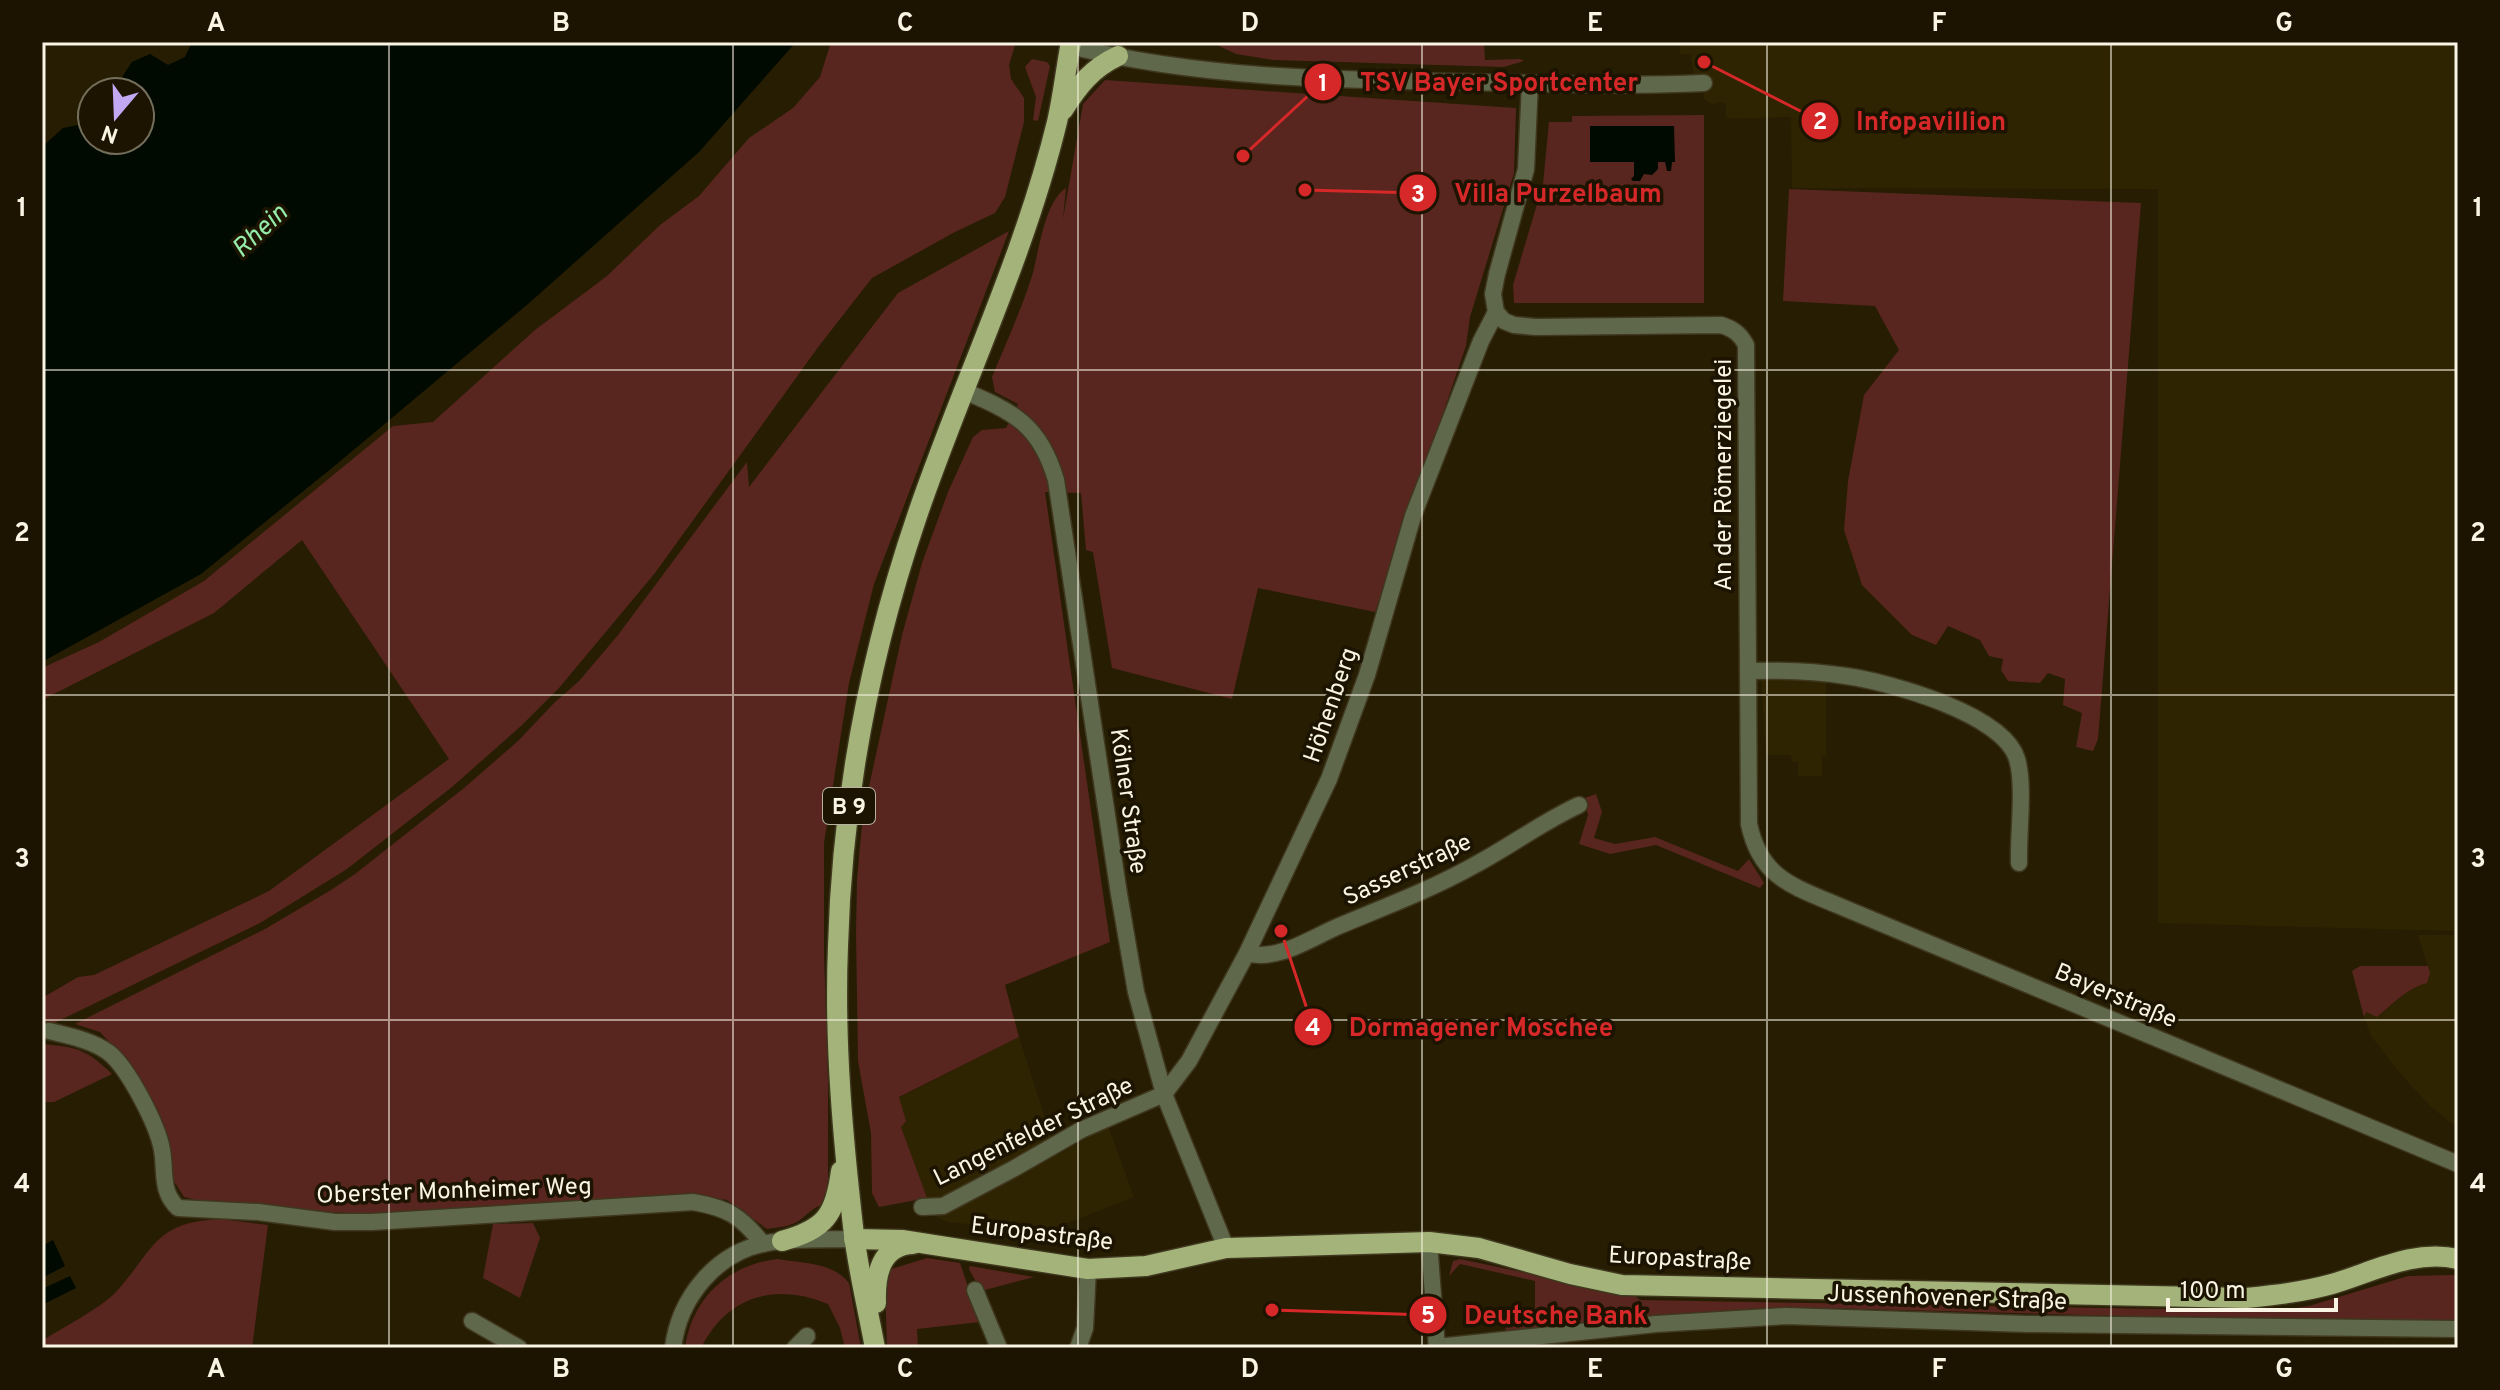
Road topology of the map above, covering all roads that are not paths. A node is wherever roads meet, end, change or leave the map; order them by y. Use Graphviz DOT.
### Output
graph roads {
  1 [pos="1071,44"];
  2 [pos="1118,56"];
  3 [pos="1530,83"];
  4 [pos="1704,83"];
  5 [pos="1057,121"];
  6 [pos="1496,312"];
  7 [pos="964,391"];
  8 [pos="1748,671"];
  9 [pos="1579,805"];
  10 [pos="1762,860"];
  11 [pos="2019,863"];
  12 [pos="1247,953"];
  13 [pos="49,1031"];
  14 [pos="1164,1094"];
  15 [pos="844,1144"];
  16 [pos="2458,1164"];
  17 [pos="922,1207"];
  18 [pos="854,1239"];
  19 [pos="1429,1242"];
  20 [pos="772,1243"];
  21 [pos="925,1244"];
  22 [pos="1226,1248"];
  23 [pos="2458,1259"];
  24 [pos="1088,1269"];
  25 [pos="975,1290"];
  26 [pos="472,1321"];
  27 [pos="2390,1329"];
  28 [pos="2458,1329"];
  29 [pos="807,1336"];
  30 [pos="874,1343"];
  31 [pos="519,1348"];
  32 [pos="673,1348"];
  33 [pos="795,1348"];
  34 [pos="999,1348"];
  35 [pos="1078,1348"];
  36 [pos="1437,1348"];
  37 [pos="2390,1348"];
  1 -- 2 [label="street"];
  1 -- 5 [label="main road, B 9"];
  2 -- 3 [label="street"];
  2 -- 5 [label="main road"];
  3 -- 4 [label="street"];
  3 -- 6 [label="street"];
  5 -- 7 [label="main road, B 9"];
  6 -- 8 [label="street, An der Römerziegelei"];
  6 -- 12 [label="street, Höhenberg"];
  7 -- 14 [label="street, Kölner Straße"];
  7 -- 15 [label="main road, B 9"];
  8 -- 10 [label="street, An der Römerziegelei"];
  8 -- 11 [label="street"];
  9 -- 12 [label="street, Sasserstraße"];
  10 -- 16 [label="street, Bayerstraße"];
  12 -- 14 [label="street, Höhenberg"];
  13 -- 20 [label="street, Oberster Monheimer Weg"];
  14 -- 17 [label="street, Langenfelder Straße"];
  14 -- 22 [label="street, Kölner Straße"];
  15 -- 18 [label="main road, B 9"];
  15 -- 20 [label="main road"];
  18 -- 20 [label="street"];
  18 -- 21 [label="main road, Europastraße"];
  18 -- 30 [label="main road, B 9"];
  19 -- 22 [label="main road, Europastraße"];
  19 -- 23 [label="main road, Europastraße"];
  19 -- 36 [label="street"];
  20 -- 32 [label="street"];
  21 -- 24 [label="main road, Europastraße"];
  21 -- 30 [label="main road"];
  22 -- 24 [label="main road, Europastraße"];
  24 -- 35 [label="street"];
  25 -- 34 [label="street"];
  26 -- 31 [label="street"];
  27 -- 28 [label="street, Jussenhovener Straße"];
  27 -- 36 [label="street, Jussenhovener Straße"];
  27 -- 37 [label="street"];
  29 -- 33 [label="street"];
}
